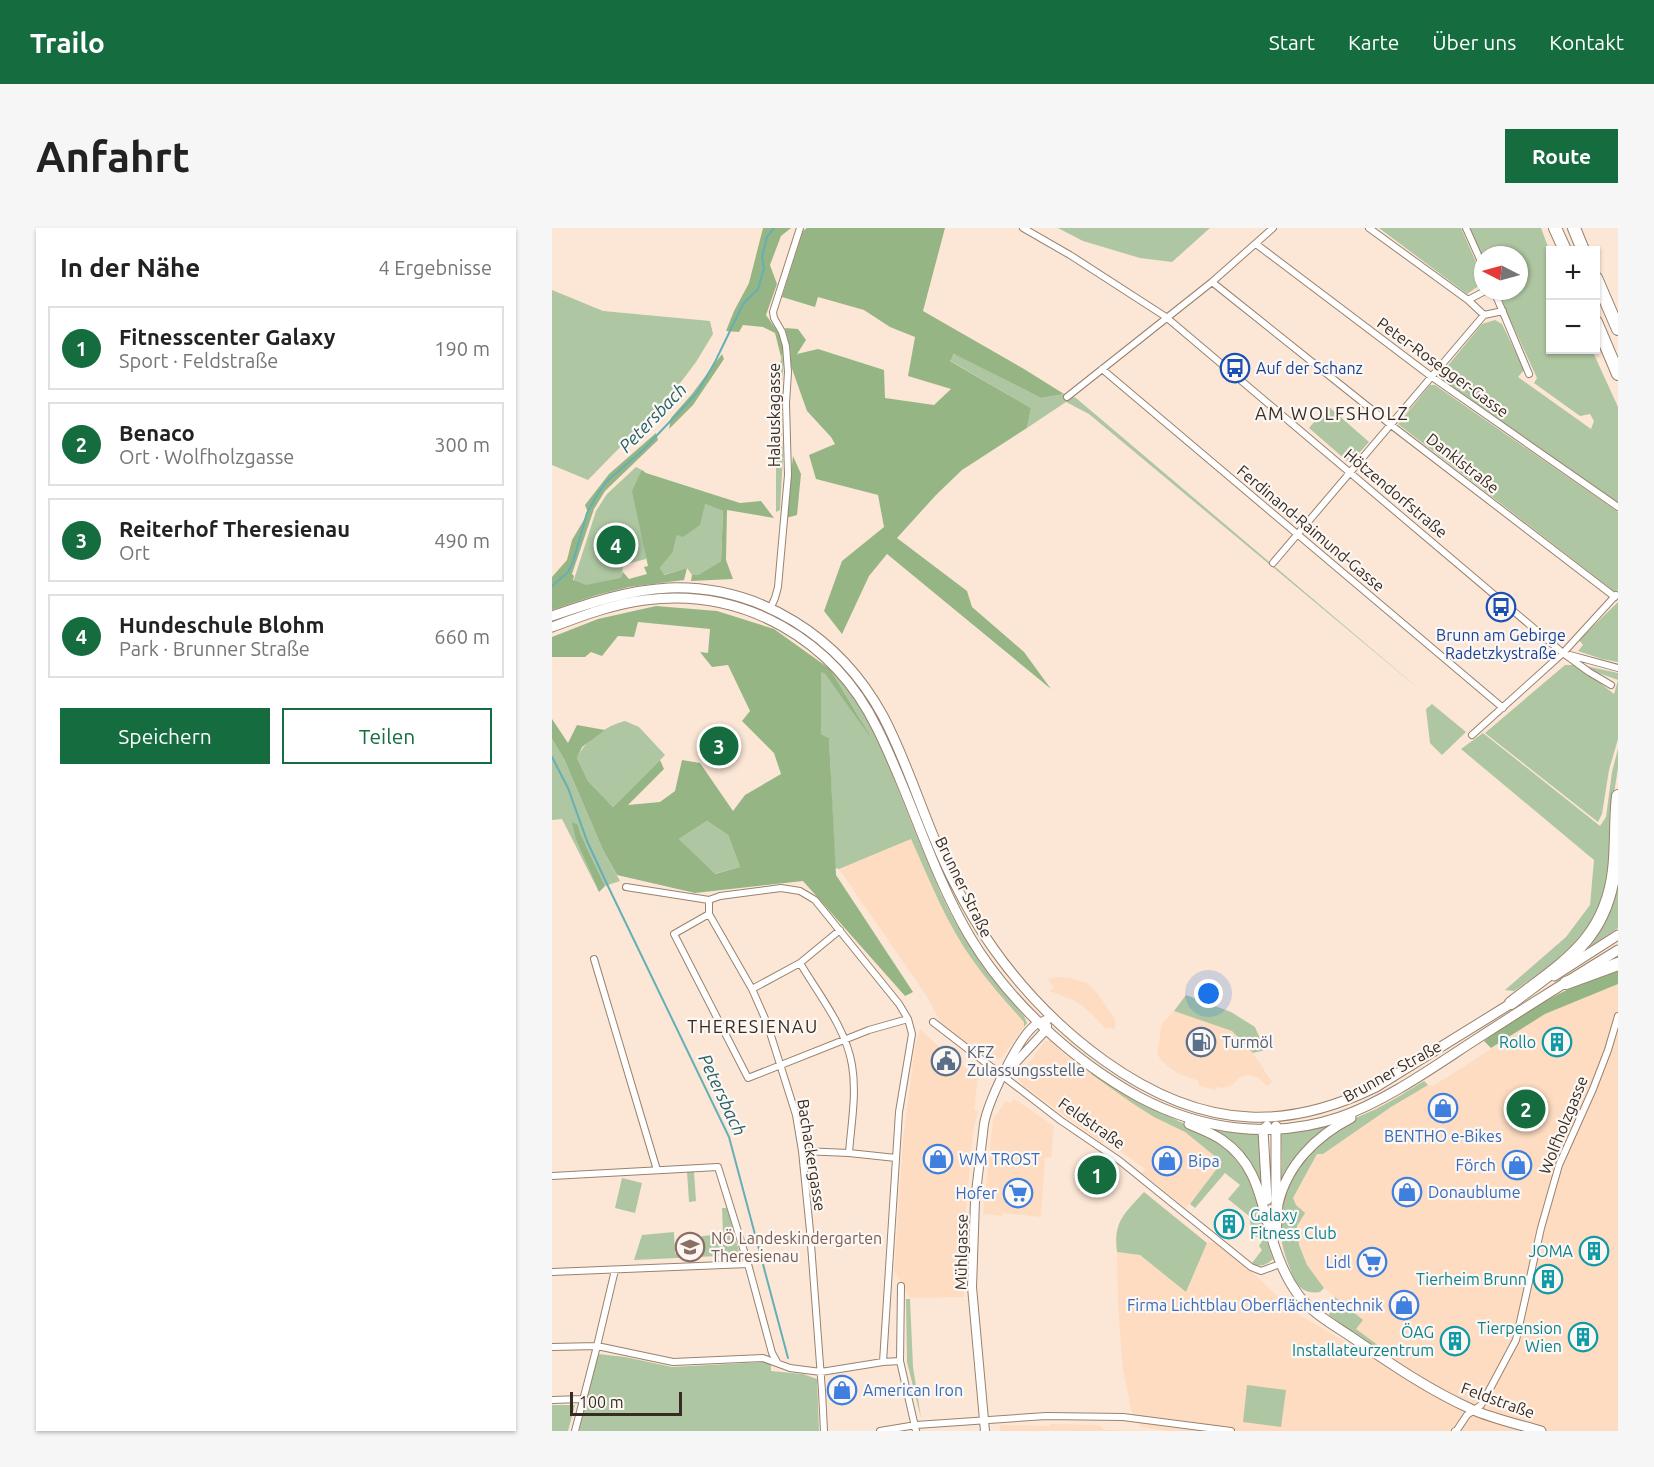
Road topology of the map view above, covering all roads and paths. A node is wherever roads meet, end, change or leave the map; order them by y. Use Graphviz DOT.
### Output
graph roads {
  1 [pos="800,228"];
  2 [pos="1023,228"];
  3 [pos="1273,228"];
  4 [pos="1369,228"];
  5 [pos="1466,228"];
  6 [pos="1555,228"];
  7 [pos="1574,228"];
  8 [pos="1256,244"];
  9 [pos="1474,246"];
  10 [pos="1563,246"];
  11 [pos="1581,246"];
  12 [pos="1212,282"];
  13 [pos="1600,287"];
  14 [pos="1474,297"];
  15 [pos="1468,300"];
  16 [pos="1498,300"];
  17 [pos="1503,311"];
  18 [pos="1484,315"];
  19 [pos="1166,317"];
  20 [pos="1618,329"];
  21 [pos="1600,331"];
  22 [pos="1102,369"];
  23 [pos="1529,374"];
  24 [pos="1618,374"];
  25 [pos="1432,377"];
  26 [pos="1067,397"];
  27 [pos="1391,424"];
  28 [pos="1350,472"];
  29 [pos="1618,507"];
  30 [pos="1298,535"];
  31 [pos="1273,563"];
  32 [pos="1616,595"];
  33 [pos="770,609"];
  34 [pos="552,616"];
  35 [pos="552,627"];
  36 [pos="1563,653"];
  37 [pos="1618,668"];
  38 [pos="1611,684"];
  39 [pos="1503,708"];
  40 [pos="1472,735"];
  41 [pos="1618,796"];
  42 [pos="626,887"];
  43 [pos="709,900"];
  44 [pos="709,914"];
  45 [pos="840,930"];
  46 [pos="1618,935"];
  47 [pos="1618,950"];
  48 [pos="594,959"];
  49 [pos="800,963"];
  50 [pos="1618,964"];
  51 [pos="1566,983"];
  52 [pos="752,989"];
  53 [pos="1511,1003"];
  54 [pos="1618,1016"];
  55 [pos="1052,1017"];
  56 [pos="908,1019"];
  57 [pos="933,1023"];
  58 [pos="1043,1025"];
  59 [pos="845,1040"];
  60 [pos="781,1066"];
  61 [pos="1422,1075"];
  62 [pos="1003,1076"];
  63 [pos="1181,1116"];
  64 [pos="1275,1116"];
  65 [pos="1276,1129"];
  66 [pos="1263,1130"];
  67 [pos="802,1151"];
  68 [pos="849,1153"];
  69 [pos="896,1158"];
  70 [pos="657,1170"];
  71 [pos="552,1176"];
  72 [pos="1273,1234"];
  73 [pos="748,1264"];
  74 [pos="1280,1264"];
  75 [pos="615,1270"];
  76 [pos="552,1272"];
  77 [pos="901,1286"];
  78 [pos="552,1347"];
  79 [pos="597,1347"];
  80 [pos="777,1362"];
  81 [pos="883,1362"];
  82 [pos="900,1362"];
  83 [pos="821,1372"];
  84 [pos="582,1399"];
  85 [pos="552,1400"];
  86 [pos="1473,1410"];
  87 [pos="984,1419"];
  88 [pos="1514,1427"];
  89 [pos="916,1428"];
  90 [pos="575,1431"];
  91 [pos="824,1431"];
  92 [pos="880,1431"];
  93 [pos="985,1431"];
  94 [pos="1231,1431"];
  95 [pos="1455,1431"];
  96 [pos="1540,1431"];
  1 -- 33 [label="street, Halauskagasse"];
  2 -- 19 [label="street, Hötzendorfstraße"];
  3 -- 8 [label="street"];
  4 -- 15 [label="street"];
  5 -- 9 [label="street"];
  6 -- 10 [label="highway"];
  7 -- 11 [label="highway"];
  8 -- 12 [label="street"];
  8 -- 25 [label="street, Peter-Rosegger-Gasse"];
  12 -- 19 [label="street"];
  12 -- 27 [label="street, Danklstraße"];
  13 -- 20 [label="highway"];
  14 -- 15 [label="street"];
  15 -- 18 [label="street"];
  16 -- 17 [label="street"];
  17 -- 18 [label="street"];
  17 -- 23 [label="street"];
  18 -- 25 [label="street"];
  19 -- 22 [label="street"];
  19 -- 28 [label="street, Hötzendorfstraße"];
  21 -- 24 [label="highway"];
  22 -- 26 [label="street"];
  22 -- 30 [label="street, Ferdinand-Raimund-Gasse"];
  25 -- 27 [label="street"];
  25 -- 29 [label="street, Peter-Rosegger-Gasse"];
  27 -- 28 [label="street"];
  27 -- 32 [label="street, Danklstraße"];
  28 -- 30 [label="street"];
  28 -- 36 [label="street, Hötzendorfstraße"];
  30 -- 31 [label="street"];
  30 -- 39 [label="street, Ferdinand-Raimund-Gasse"];
  32 -- 36 [label="street"];
  33 -- 34 [label="main road, Brunner Straße"];
  33 -- 55 [label="main road, Brunner Straße"];
  35 -- 58 [label="main road, Brunner Straße"];
  36 -- 37 [label="street"];
  36 -- 38 [label="street, Hötzendorfstraße"];
  36 -- 39 [label="street"];
  39 -- 40 [label="street"];
  41 -- 53 [label="highway"];
  42 -- 43 [label="street"];
  43 -- 44 [label="street, Bachackergasse"];
  43 -- 45 [label="street"];
  44 -- 52 [label="street, Bachackergasse"];
  44 -- 60 [label="street"];
  45 -- 49 [label="street"];
  45 -- 56 [label="street"];
  46 -- 53 [label="main road, Brunner Straße"];
  47 -- 51 [label="main road, Brunner Straße"];
  48 -- 70 [label="street"];
  49 -- 52 [label="street"];
  49 -- 59 [label="street"];
  50 -- 51 [label="highway"];
  51 -- 61 [label="main road, Brunner Straße"];
  52 -- 60 [label="street, Bachackergasse"];
  53 -- 64 [label="main road, Brunner Straße"];
  54 -- 86 [label="street, Wolfholzgasse"];
  55 -- 58 [label="street, Mühlgasse"];
  55 -- 64 [label="main road, Brunner Straße"];
  56 -- 59 [label="street"];
  56 -- 69 [label="street"];
  57 -- 62 [label="street, Feldstraße"];
  58 -- 62 [label="street, Mühlgasse"];
  58 -- 63 [label="main road, Brunner Straße"];
  59 -- 60 [label="street"];
  59 -- 68 [label="street"];
  60 -- 67 [label="street, Bachackergasse"];
  61 -- 65 [label="main road, Brunner Straße"];
  61 -- 72 [label="main road"];
  62 -- 74 [label="street, Feldstraße"];
  62 -- 87 [label="street, Mühlgasse"];
  63 -- 66 [label="main road, Brunner Straße"];
  63 -- 72 [label="main road"];
  64 -- 65 [label="main road"];
  64 -- 66 [label="main road"];
  65 -- 66 [label="main road, Brunner Straße"];
  65 -- 72 [label="main road"];
  66 -- 72 [label="main road"];
  67 -- 68 [label="street"];
  67 -- 83 [label="street, Bachackergasse"];
  68 -- 69 [label="street"];
  69 -- 81 [label="street"];
  70 -- 71 [label="street"];
  70 -- 73 [label="street"];
  72 -- 74 [label="main road, Feldstraße"];
  73 -- 75 [label="street"];
  73 -- 80 [label="street"];
  74 -- 86 [label="main road, Feldstraße"];
  75 -- 76 [label="street"];
  75 -- 79 [label="street"];
  77 -- 82 [label="street"];
  78 -- 79 [label="street"];
  79 -- 80 [label="street"];
  79 -- 84 [label="street"];
  80 -- 83 [label="street"];
  81 -- 82 [label="street"];
  81 -- 83 [label="street"];
  82 -- 89 [label="street"];
  83 -- 91 [label="street, Bachackergasse"];
  84 -- 85 [label="street"];
  84 -- 90 [label="street"];
  86 -- 88 [label="main road, Feldstraße"];
  86 -- 95 [label="street, Wolfholzgasse"];
  87 -- 89 [label="street"];
  87 -- 93 [label="street, Mühlgasse"];
  87 -- 94 [label="street"];
  88 -- 96 [label="main road, Feldstraße"];
  89 -- 92 [label="street"];
}
